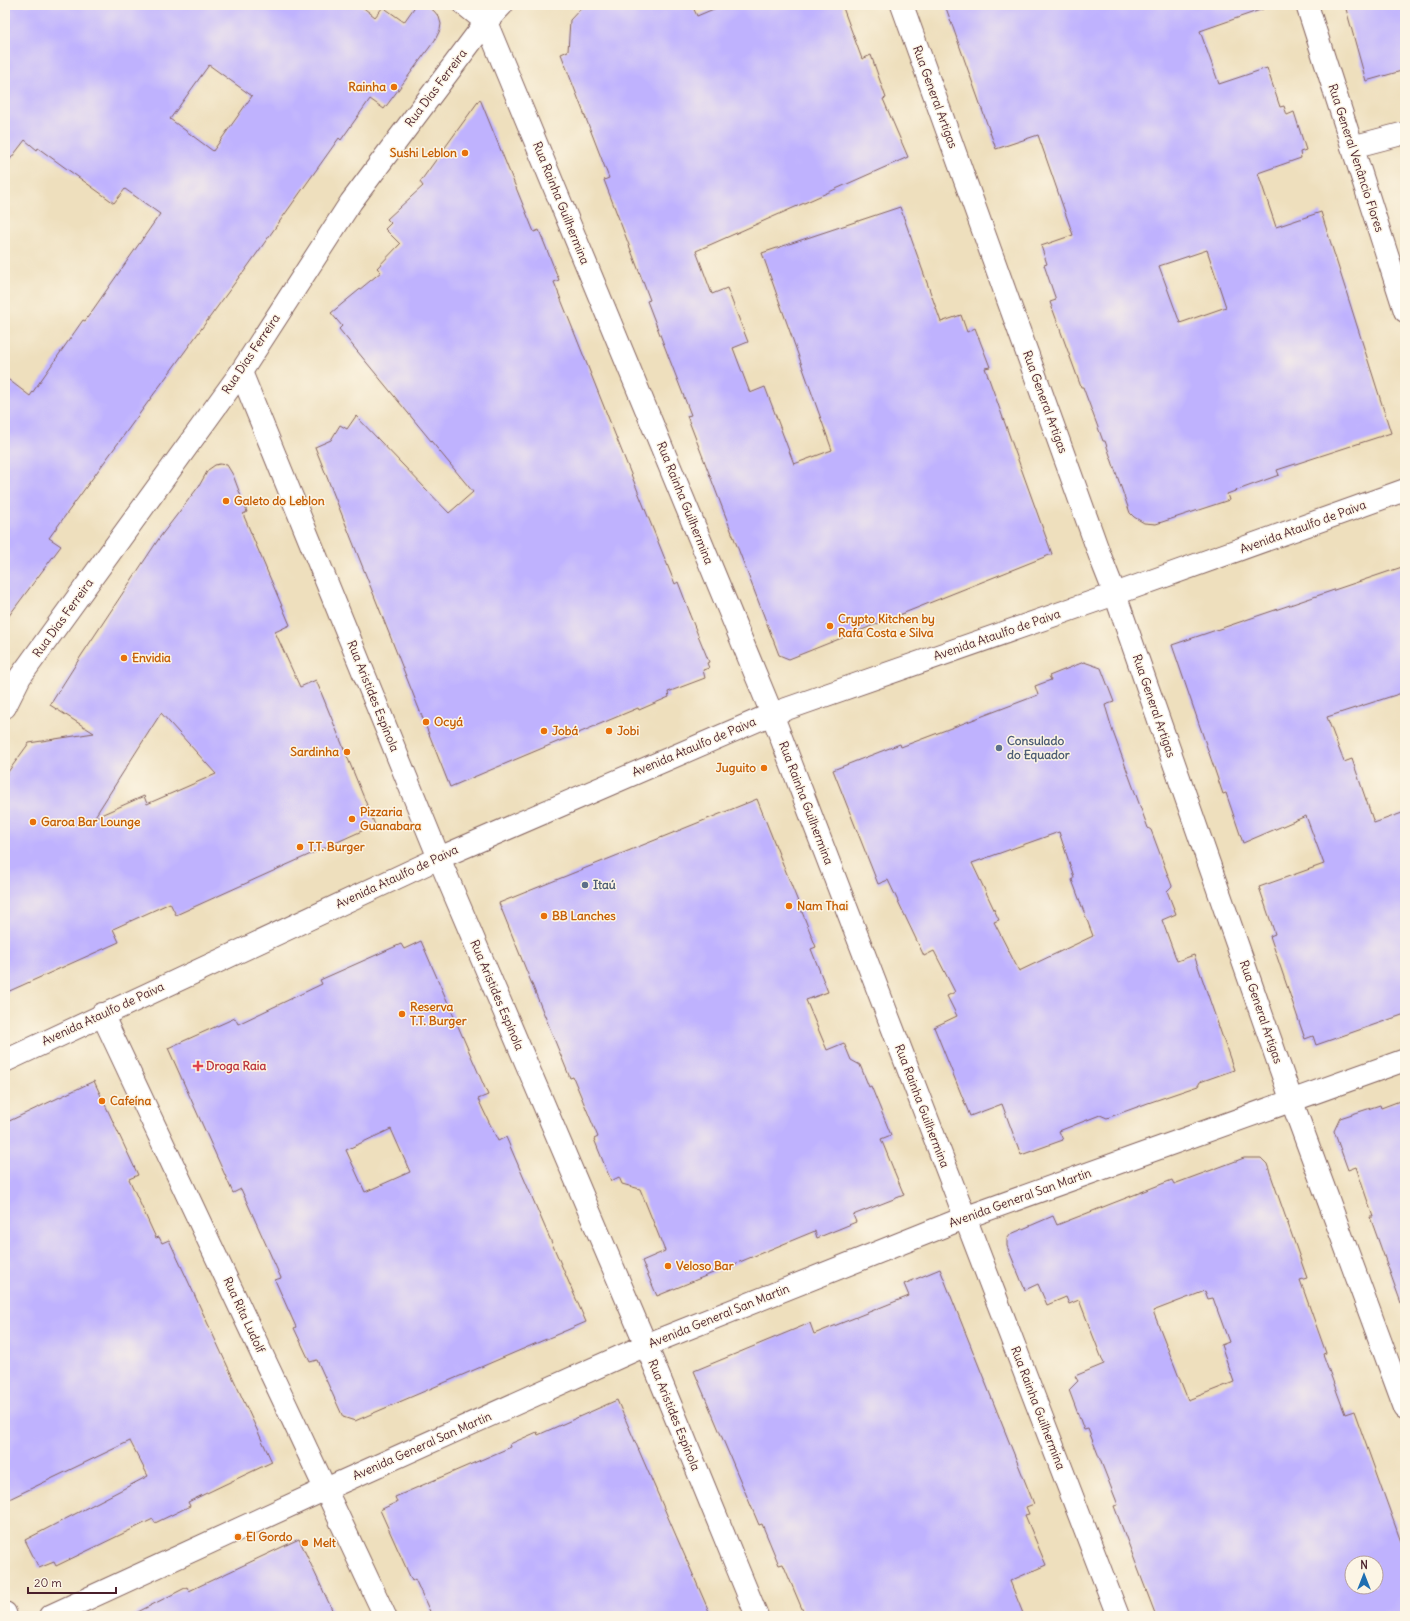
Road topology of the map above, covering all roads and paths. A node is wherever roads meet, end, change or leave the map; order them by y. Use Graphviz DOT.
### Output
graph roads {
  1 [pos="465,5"];
  2 [pos="502,5"];
  3 [pos="902,5"];
  4 [pos="1307,5"];
  5 [pos="486,22"];
  6 [pos="1405,132"];
  7 [pos="1352,147"];
  8 [pos="1405,310"];
  9 [pos="241,372"];
  10 [pos="1405,490"];
  11 [pos="1115,594"];
  12 [pos="12,674"];
  13 [pos="5,707"];
  14 [pos="772,714"];
  15 [pos="439,858"];
  16 [pos="102,1014"];
  17 [pos="1405,1060"];
  18 [pos="5,1061"];
  19 [pos="1291,1099"];
  20 [pos="964,1218"];
  21 [pos="646,1346"];
  22 [pos="1405,1408"];
  23 [pos="326,1489"];
  24 [pos="50,1616"];
  25 [pos="385,1616"];
  26 [pos="757,1616"];
  27 [pos="1118,1616"];
  1 -- 5 [label="street, Rua Rainha Guilhermina"];
  2 -- 5 [label="street, Rua Dias Ferreira"];
  3 -- 11 [label="street, Rua General Artigas"];
  4 -- 7 [label="street, Rua General Venâncio Flores"];
  5 -- 9 [label="street, Rua Dias Ferreira"];
  5 -- 14 [label="street, Rua Rainha Guilhermina"];
  6 -- 7 [label="street"];
  7 -- 8 [label="street, Rua General Venâncio Flores"];
  9 -- 12 [label="street, Rua Dias Ferreira"];
  9 -- 15 [label="street, Rua Aristides Espínola"];
  10 -- 11 [label="street, Avenida Ataulfo de Paiva"];
  11 -- 14 [label="street, Avenida Ataulfo de Paiva"];
  11 -- 19 [label="street, Rua General Artigas"];
  12 -- 13 [label="street, Rua Dias Ferreira"];
  14 -- 15 [label="street, Avenida Ataulfo de Paiva"];
  14 -- 20 [label="street, Rua Rainha Guilhermina"];
  15 -- 16 [label="street, Avenida Ataulfo de Paiva"];
  15 -- 21 [label="street, Rua Aristides Espínola"];
  16 -- 18 [label="street, Avenida Ataulfo de Paiva"];
  16 -- 23 [label="street, Rua Rita Ludolf"];
  17 -- 19 [label="street, Avenida General San Martin"];
  19 -- 20 [label="street, Avenida General San Martin"];
  19 -- 22 [label="street, Rua General Artigas"];
  20 -- 21 [label="street, Avenida General San Martin"];
  20 -- 27 [label="street, Rua Rainha Guilhermina"];
  21 -- 23 [label="street, Avenida General San Martin"];
  21 -- 26 [label="street, Rua Aristides Espínola"];
  23 -- 24 [label="street, Avenida General San Martin"];
  23 -- 25 [label="street, Rua Rita Ludolf"];
}
